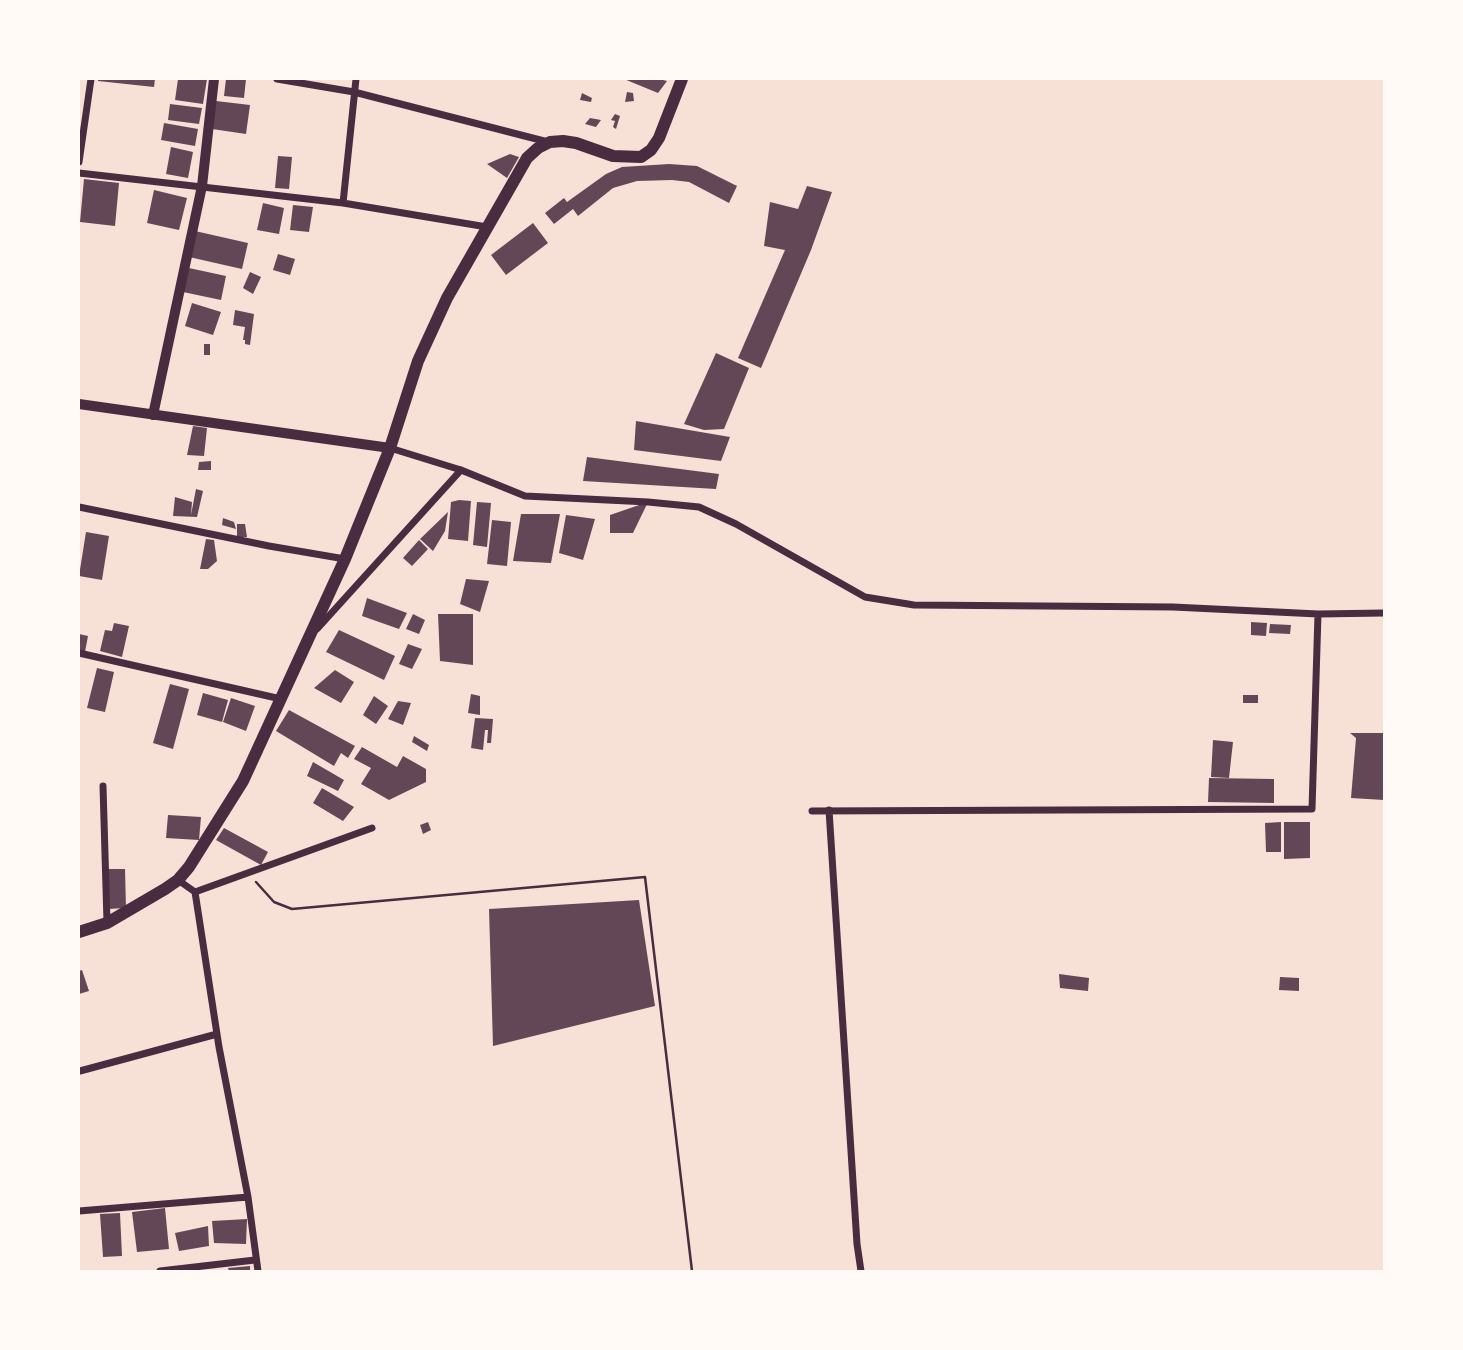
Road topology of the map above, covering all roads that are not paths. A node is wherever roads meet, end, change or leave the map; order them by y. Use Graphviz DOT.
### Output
graph roads {
  1 [pos="91,79"];
  2 [pos="214,79"];
  3 [pos="276,79"];
  4 [pos="356,79"];
  5 [pos="682,79"];
  6 [pos="354,92"];
  7 [pos="550,142"];
  8 [pos="79,162"];
  9 [pos="79,173"];
  10 [pos="201,186"];
  11 [pos="343,203"];
  12 [pos="488,227"];
  13 [pos="79,404"];
  14 [pos="153,415"];
  15 [pos="390,448"];
  16 [pos="461,470"];
  17 [pos="79,508"];
  18 [pos="345,559"];
  19 [pos="1384,613"];
  20 [pos="1318,614"];
  21 [pos="309,638"];
  22 [pos="79,653"];
  23 [pos="281,699"];
  24 [pos="103,786"];
  25 [pos="829,810"];
  26 [pos="812,811"];
  27 [pos="372,828"];
  28 [pos="177,880"];
  29 [pos="195,892"];
  30 [pos="107,923"];
  31 [pos="79,932"];
  32 [pos="217,1034"];
  33 [pos="80,1071"];
  34 [pos="248,1197"];
  35 [pos="79,1210"];
  36 [pos="255,1260"];
  37 [pos="160,1271"];
  38 [pos="258,1271"];
  39 [pos="860,1271"];
  1 -- 8 [label="street"];
  2 -- 10 [label="street"];
  3 -- 6 [label="street"];
  4 -- 6 [label="street"];
  5 -- 7 [label="main road"];
  6 -- 7 [label="street"];
  6 -- 11 [label="street"];
  7 -- 12 [label="main road"];
  9 -- 10 [label="street"];
  10 -- 11 [label="street"];
  10 -- 14 [label="street"];
  11 -- 12 [label="street"];
  12 -- 15 [label="main road"];
  13 -- 14 [label="street"];
  14 -- 15 [label="street"];
  15 -- 16 [label="street"];
  15 -- 18 [label="main road"];
  16 -- 20 [label="street"];
  16 -- 21 [label="street"];
  17 -- 18 [label="street"];
  18 -- 21 [label="main road"];
  19 -- 20 [label="street"];
  20 -- 25 [label="street"];
  21 -- 23 [label="main road"];
  22 -- 23 [label="street"];
  23 -- 28 [label="main road"];
  24 -- 30 [label="street"];
  25 -- 26 [label="street"];
  25 -- 39 [label="street"];
  27 -- 29 [label="street"];
  28 -- 29 [label="street"];
  28 -- 30 [label="main road"];
  29 -- 32 [label="street"];
  30 -- 31 [label="main road"];
  32 -- 33 [label="street"];
  32 -- 34 [label="street"];
  34 -- 35 [label="street"];
  34 -- 36 [label="street"];
  36 -- 37 [label="street"];
  36 -- 38 [label="street"];
}
